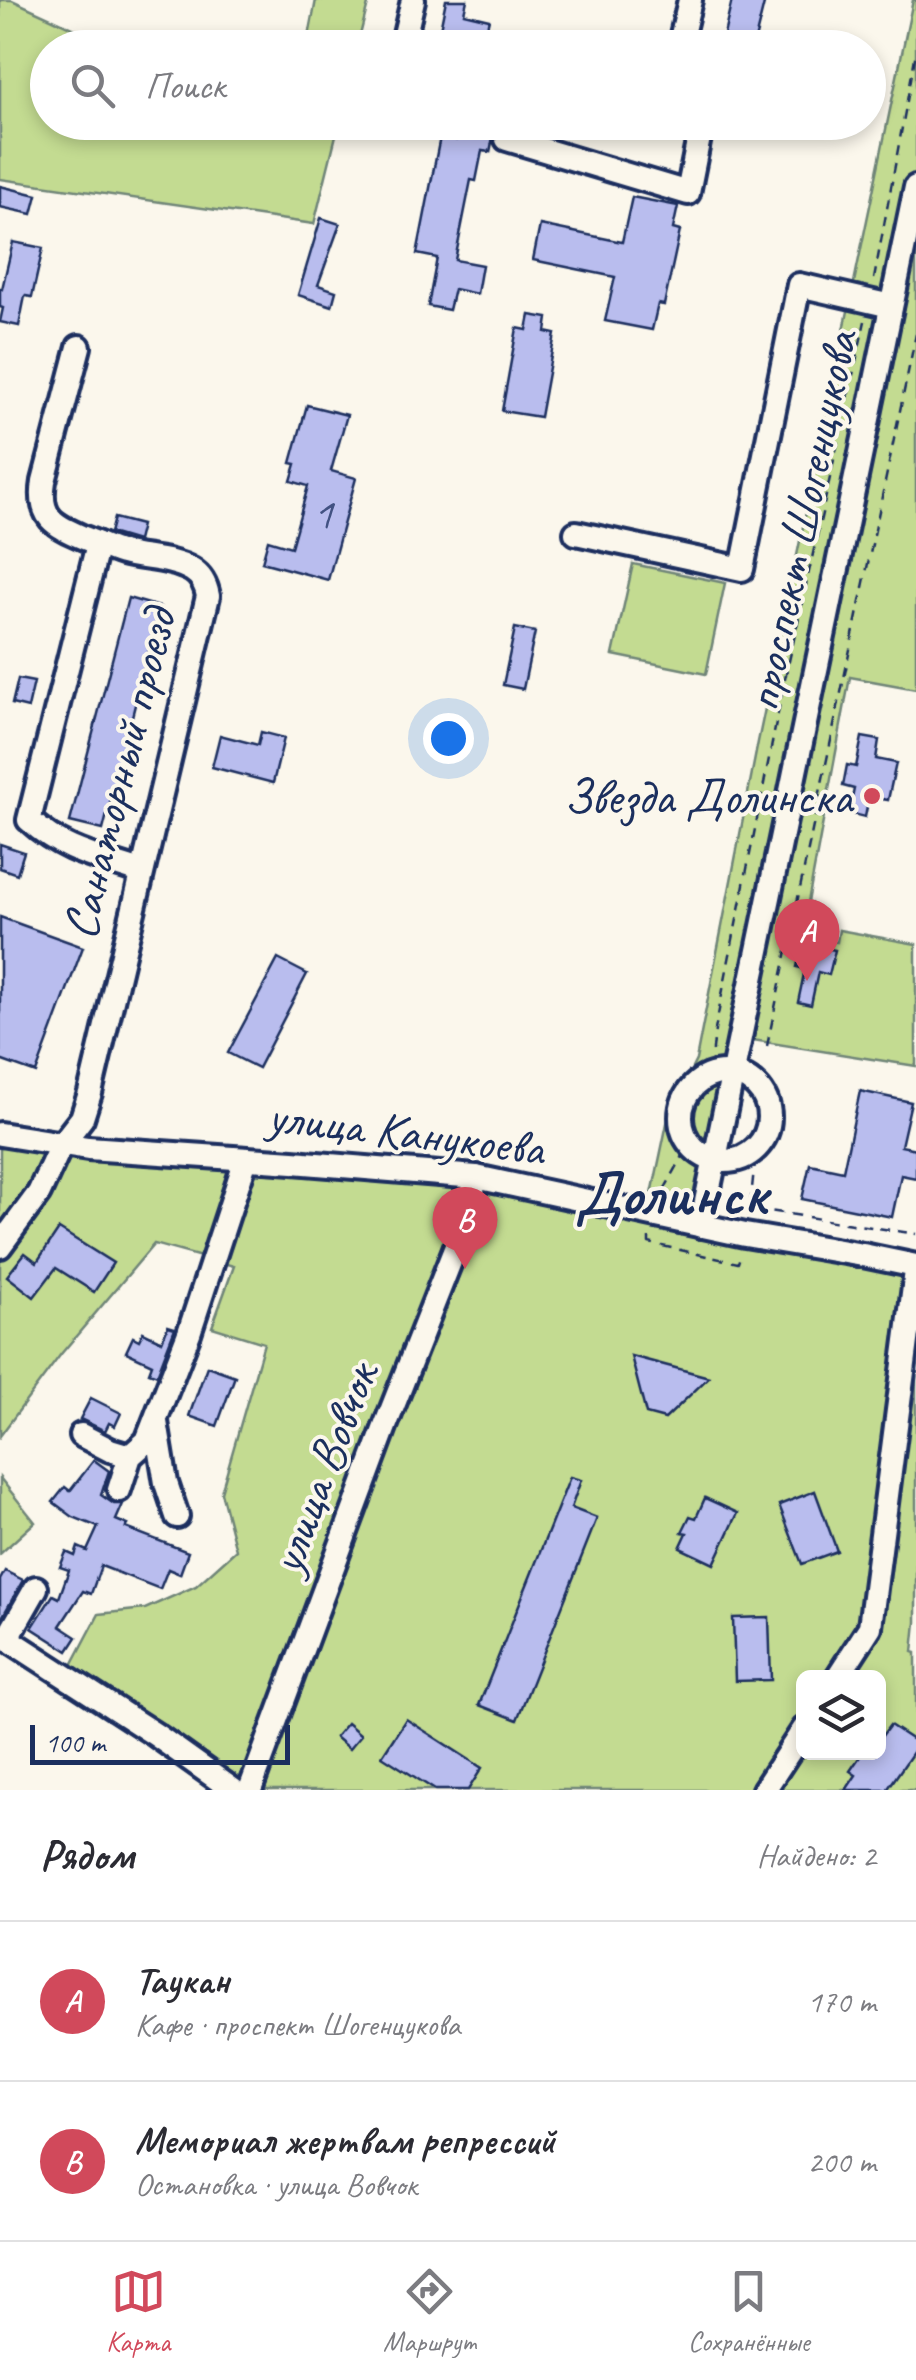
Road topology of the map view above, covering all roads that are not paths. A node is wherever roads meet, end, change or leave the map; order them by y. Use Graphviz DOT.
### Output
graph roads {
  1 [pos="413,0"];
  2 [pos="690,0"];
  3 [pos="406,30"];
  4 [pos="683,30"];
  5 [pos="510,140"];
  6 [pos="698,140"];
  7 [pos="916,186"];
  8 [pos="880,304"];
  9 [pos="78,347"];
  10 [pos="576,533"];
  11 [pos="98,544"];
  12 [pos="141,872"];
  13 [pos="721,1071"];
  14 [pos="0,1134"];
  15 [pos="62,1145"];
  16 [pos="246,1158"];
  17 [pos="714,1160"];
  18 [pos="476,1177"];
  19 [pos="702,1226"];
  20 [pos="0,1246"];
  21 [pos="916,1268"];
  22 [pos="155,1419"];
  23 [pos="81,1434"];
  24 [pos="130,1456"];
  25 [pos="120,1490"];
  26 [pos="176,1516"];
  27 [pos="36,1588"];
  28 [pos="842,1670"];
  29 [pos="796,1741"];
  30 [pos="233,1790"];
  31 [pos="250,1790"];
  32 [pos="764,1790"];
  1 -- 3 [label="street"];
  2 -- 4 [label="street"];
  5 -- 6 [label="street"];
  7 -- 8 [label="street, проспект Шогенцукова"];
  8 -- 10 [label="street"];
  8 -- 13 [label="street, проспект Шогенцукова"];
  9 -- 11 [label="street, Санаторный проезд"];
  11 -- 12 [label="street"];
  11 -- 12 [label="street, Санаторный проезд"];
  12 -- 15 [label="street, Санаторный проезд"];
  13 -- 17 [label="street, проспект Шогенцукова"];
  13 -- 17 [label="street"];
  13 -- 17 [label="street"];
  14 -- 15 [label="street, улица Канукоева"];
  15 -- 16 [label="street, улица Канукоева"];
  15 -- 20 [label="street, Санаторный проезд"];
  16 -- 18 [label="street, улица Канукоева"];
  16 -- 22 [label="street"];
  17 -- 19 [label="street, проспект Шогенцукова"];
  18 -- 19 [label="street, улица Канукоева"];
  18 -- 31 [label="street, улица Вовчок"];
  19 -- 21 [label="street, улица Канукоева"];
  21 -- 28 [label="street"];
  22 -- 24 [label="street"];
  22 -- 26 [label="street"];
  23 -- 24 [label="street"];
  24 -- 25 [label="street"];
  27 -- 30 [label="street"];
  29 -- 32 [label="street"];
}
